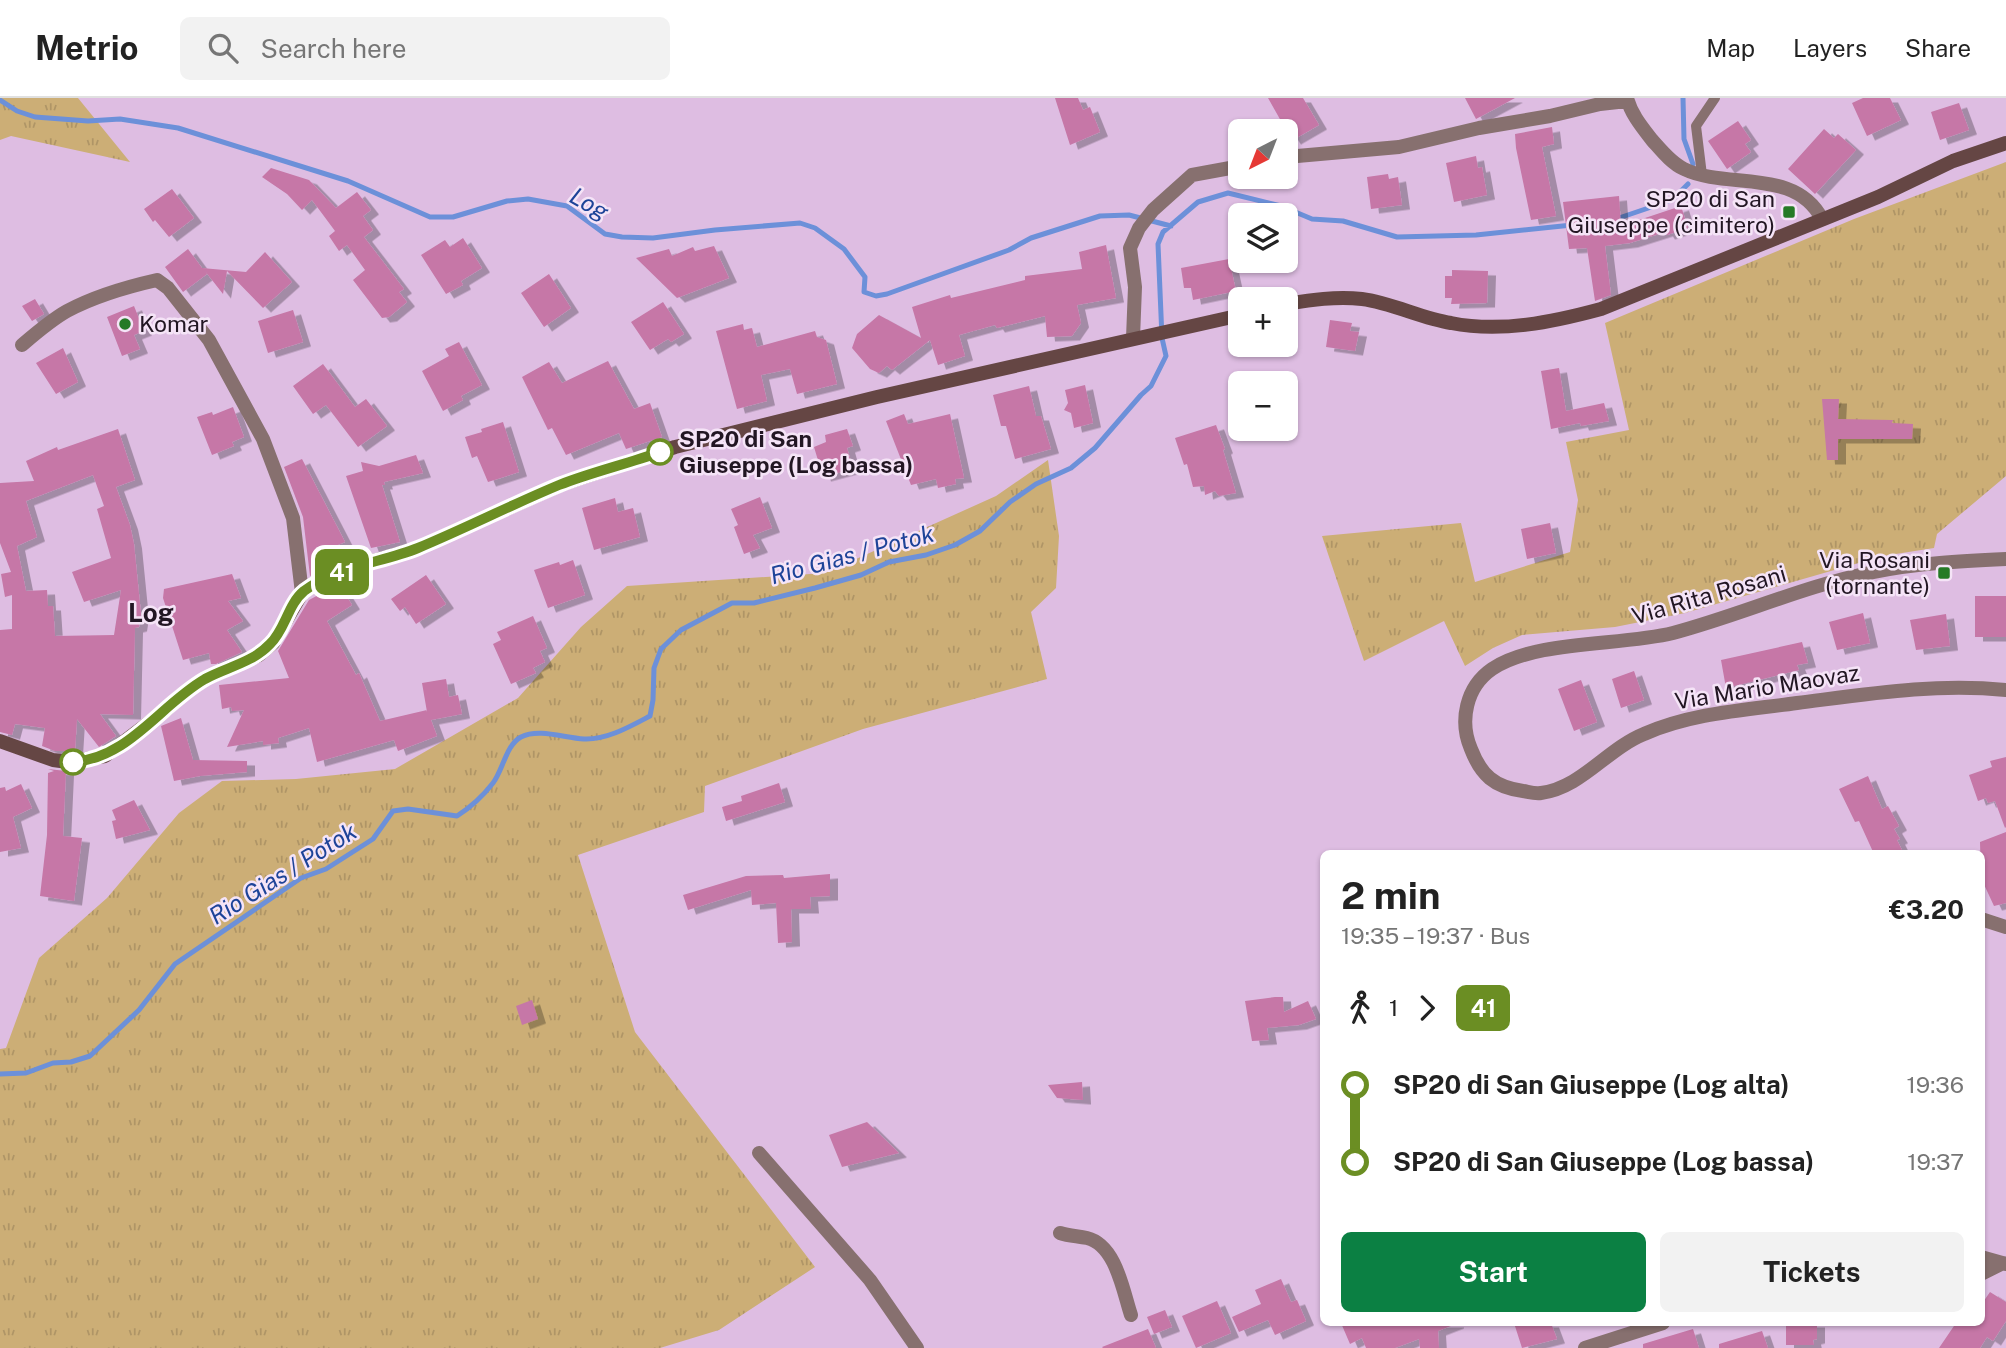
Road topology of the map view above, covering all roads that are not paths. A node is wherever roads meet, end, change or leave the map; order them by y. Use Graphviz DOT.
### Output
graph roads {
  1 [pos="1715,98"];
  2 [pos="1627,99"];
  3 [pos="2006,143"];
  4 [pos="1298,156"];
  5 [pos="1228,168"];
  6 [pos="1702,175"];
  7 [pos="1822,219"];
  8 [pos="1298,302"];
  9 [pos="1228,318"];
  10 [pos="1133,338"];
  11 [pos="22,345"];
  12 [pos="2006,559"];
  13 [pos="302,593"];
  14 [pos="2006,690"];
  15 [pos="0,741"];
  16 [pos="1478,767"];
  17 [pos="1985,920"];
  18 [pos="2006,928"];
  19 [pos="758,1153"];
  20 [pos="1060,1233"];
  21 [pos="1985,1258"];
  22 [pos="2005,1263"];
  23 [pos="1985,1272"];
  24 [pos="1131,1315"];
  25 [pos="1655,1326"];
  26 [pos="1639,1332"];
  27 [pos="918,1348"];
  28 [pos="1585,1348"];
  29 [pos="1644,1348"];
  1 -- 6 [label="lane"];
  2 -- 4 [label="street"];
  2 -- 6 [label="street"];
  3 -- 7 [label="street"];
  5 -- 10 [label="street"];
  6 -- 7 [label="street"];
  7 -- 8 [label="street"];
  9 -- 10 [label="street"];
  10 -- 13 [label="street"];
  11 -- 13 [label="street"];
  12 -- 16 [label="street, Via Rita Rosani"];
  13 -- 15 [label="street"];
  14 -- 16 [label="street, Via Mario Maovaz"];
  17 -- 18 [label="street"];
  19 -- 27 [label="street"];
  20 -- 24 [label="street"];
  21 -- 22 [label="street"];
  22 -- 23 [label="street"];
  25 -- 26 [label="street"];
  26 -- 28 [label="street"];
  26 -- 29 [label="street"];
}
